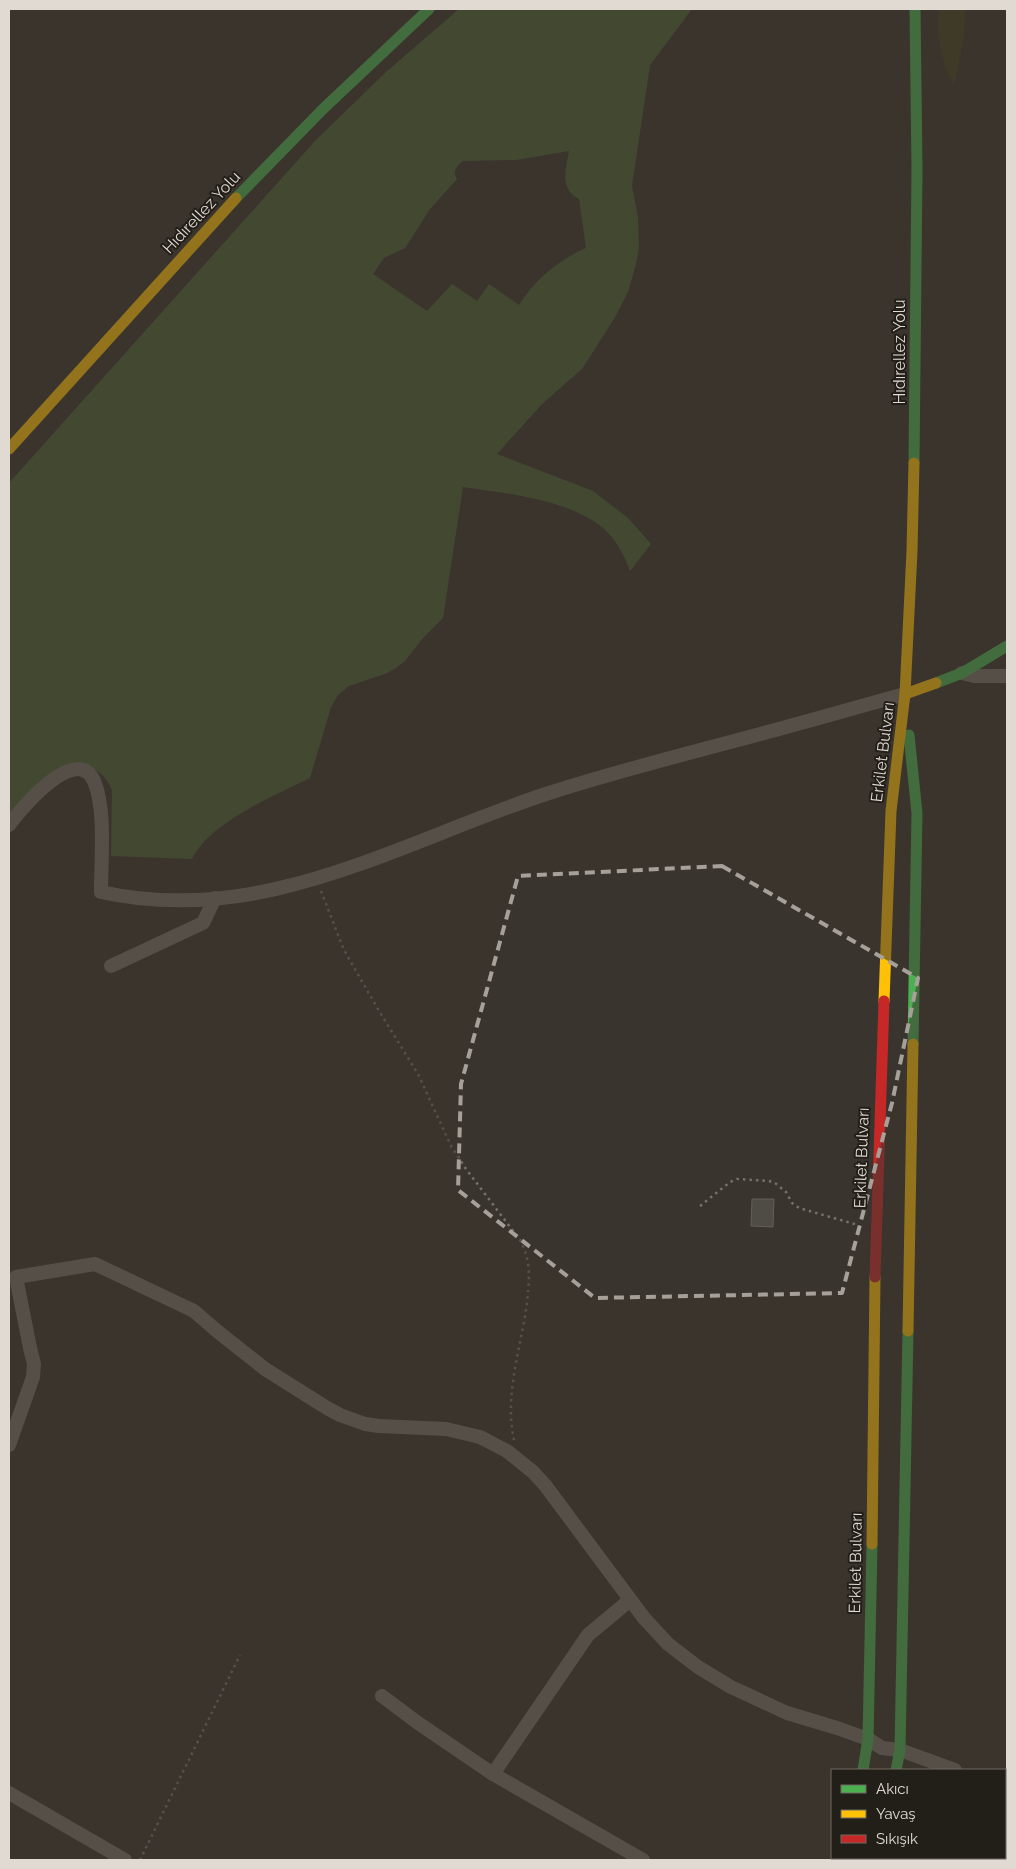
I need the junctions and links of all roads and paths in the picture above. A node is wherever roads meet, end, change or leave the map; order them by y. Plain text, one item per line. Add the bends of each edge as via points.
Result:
1 (429, 9) edge
2 (915, 9) edge
3 (9, 449) edge
4 (1007, 646) edge
5 (962, 673) junction
6 (1007, 676) edge
7 (905, 694) junction
8 (9, 825) edge
9 (317, 879) junction
10 (215, 898) junction
11 (111, 966) dead end
12 (700, 1206) dead end
13 (875, 1230) junction
14 (12, 1277) edge
15 (9, 1445) edge
16 (520, 1460) junction
17 (630, 1600) junction
18 (240, 1655) dead end
19 (382, 1696) dead end
20 (868, 1739) junction
21 (900, 1750) junction
22 (863, 1769) edge
23 (896, 1769) edge
24 (952, 1769) edge
25 (493, 1774) junction
26 (9, 1793) edge
27 (125, 1860) edge
28 (140, 1860) edge
29 (644, 1860) edge

1 - 3 main road, Hıdırellez Yolu via 291,140
2 - 7 main road, Hıdırellez Yolu via 915,418
4 - 5 main road
5 - 6 street
5 - 7 main road
7 - 9 street via 581,783
7 - 13 main road, Erkilet Bulvarı via 891,811
7 - 21 main road, Erkilet Bulvarı via 917,813
8 - 10 street via 23,806 60,773 72,769 84,771 94,780 101,808 101,892 154,900
9 - 10 street via 274,890
9 - 16 path via 344,950 418,1074 451,1146 525,1249 530,1276 511,1403 512,1433
10 - 11 street via 203,923
12 - 13 path via 733,1180 769,1181 786,1192 799,1208
13 - 20 main road, Erkilet Bulvarı
14 - 15 street via 34,1371
14 - 16 street via 95,1264 194,1311 266,1369 340,1415 378,1426 463,1432 494,1443
16 - 17 street via 545,1485
17 - 20 street via 668,1644 714,1678 787,1713
17 - 25 street via 588,1636
18 - 28 path
19 - 25 street
20 - 21 street via 882,1748
20 - 22 main road, Erkilet Bulvarı
21 - 23 main road, Erkilet Bulvarı
21 - 24 street
25 - 29 street
26 - 27 street

